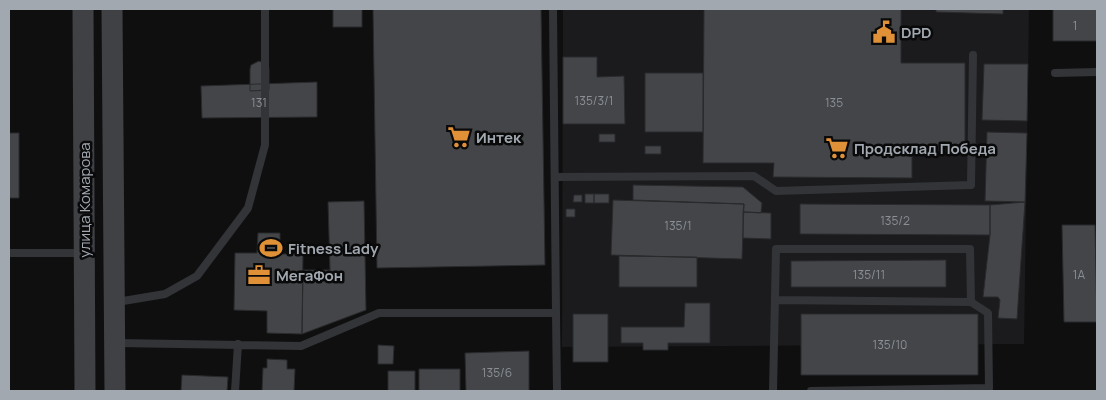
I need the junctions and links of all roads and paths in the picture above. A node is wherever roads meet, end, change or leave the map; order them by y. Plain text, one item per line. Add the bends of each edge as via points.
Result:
1 (83, 9) edge
2 (112, 9) edge
3 (266, 9) edge
4 (553, 9) edge
5 (973, 55) dead end
6 (1097, 72) edge
7 (1055, 73) dead end
8 (555, 177) junction
9 (9, 253) edge
10 (84, 253) junction
11 (775, 300) junction
12 (115, 302) junction
13 (971, 302) junction
14 (556, 313) junction
15 (115, 343) junction
16 (238, 344) junction
17 (85, 391) edge
18 (115, 391) edge
19 (234, 391) edge
20 (557, 391) edge
21 (773, 391) edge
22 (811, 391) edge

1 - 10 main road, улица Комарова
2 - 12 main road
3 - 12 lane via 264,145 248,208 197,276 165,294
4 - 8 lane
5 - 8 lane via 971,185 776,191 754,176
6 - 7 lane
8 - 14 lane
9 - 10 lane
10 - 17 main road, улица Комарова
11 - 13 lane
11 - 13 lane via 776,249 970,249
11 - 21 lane
12 - 15 main road
13 - 22 lane via 988,313 989,388
14 - 16 lane via 379,313 301,346
14 - 20 lane
15 - 16 lane
15 - 18 main road
16 - 19 lane

